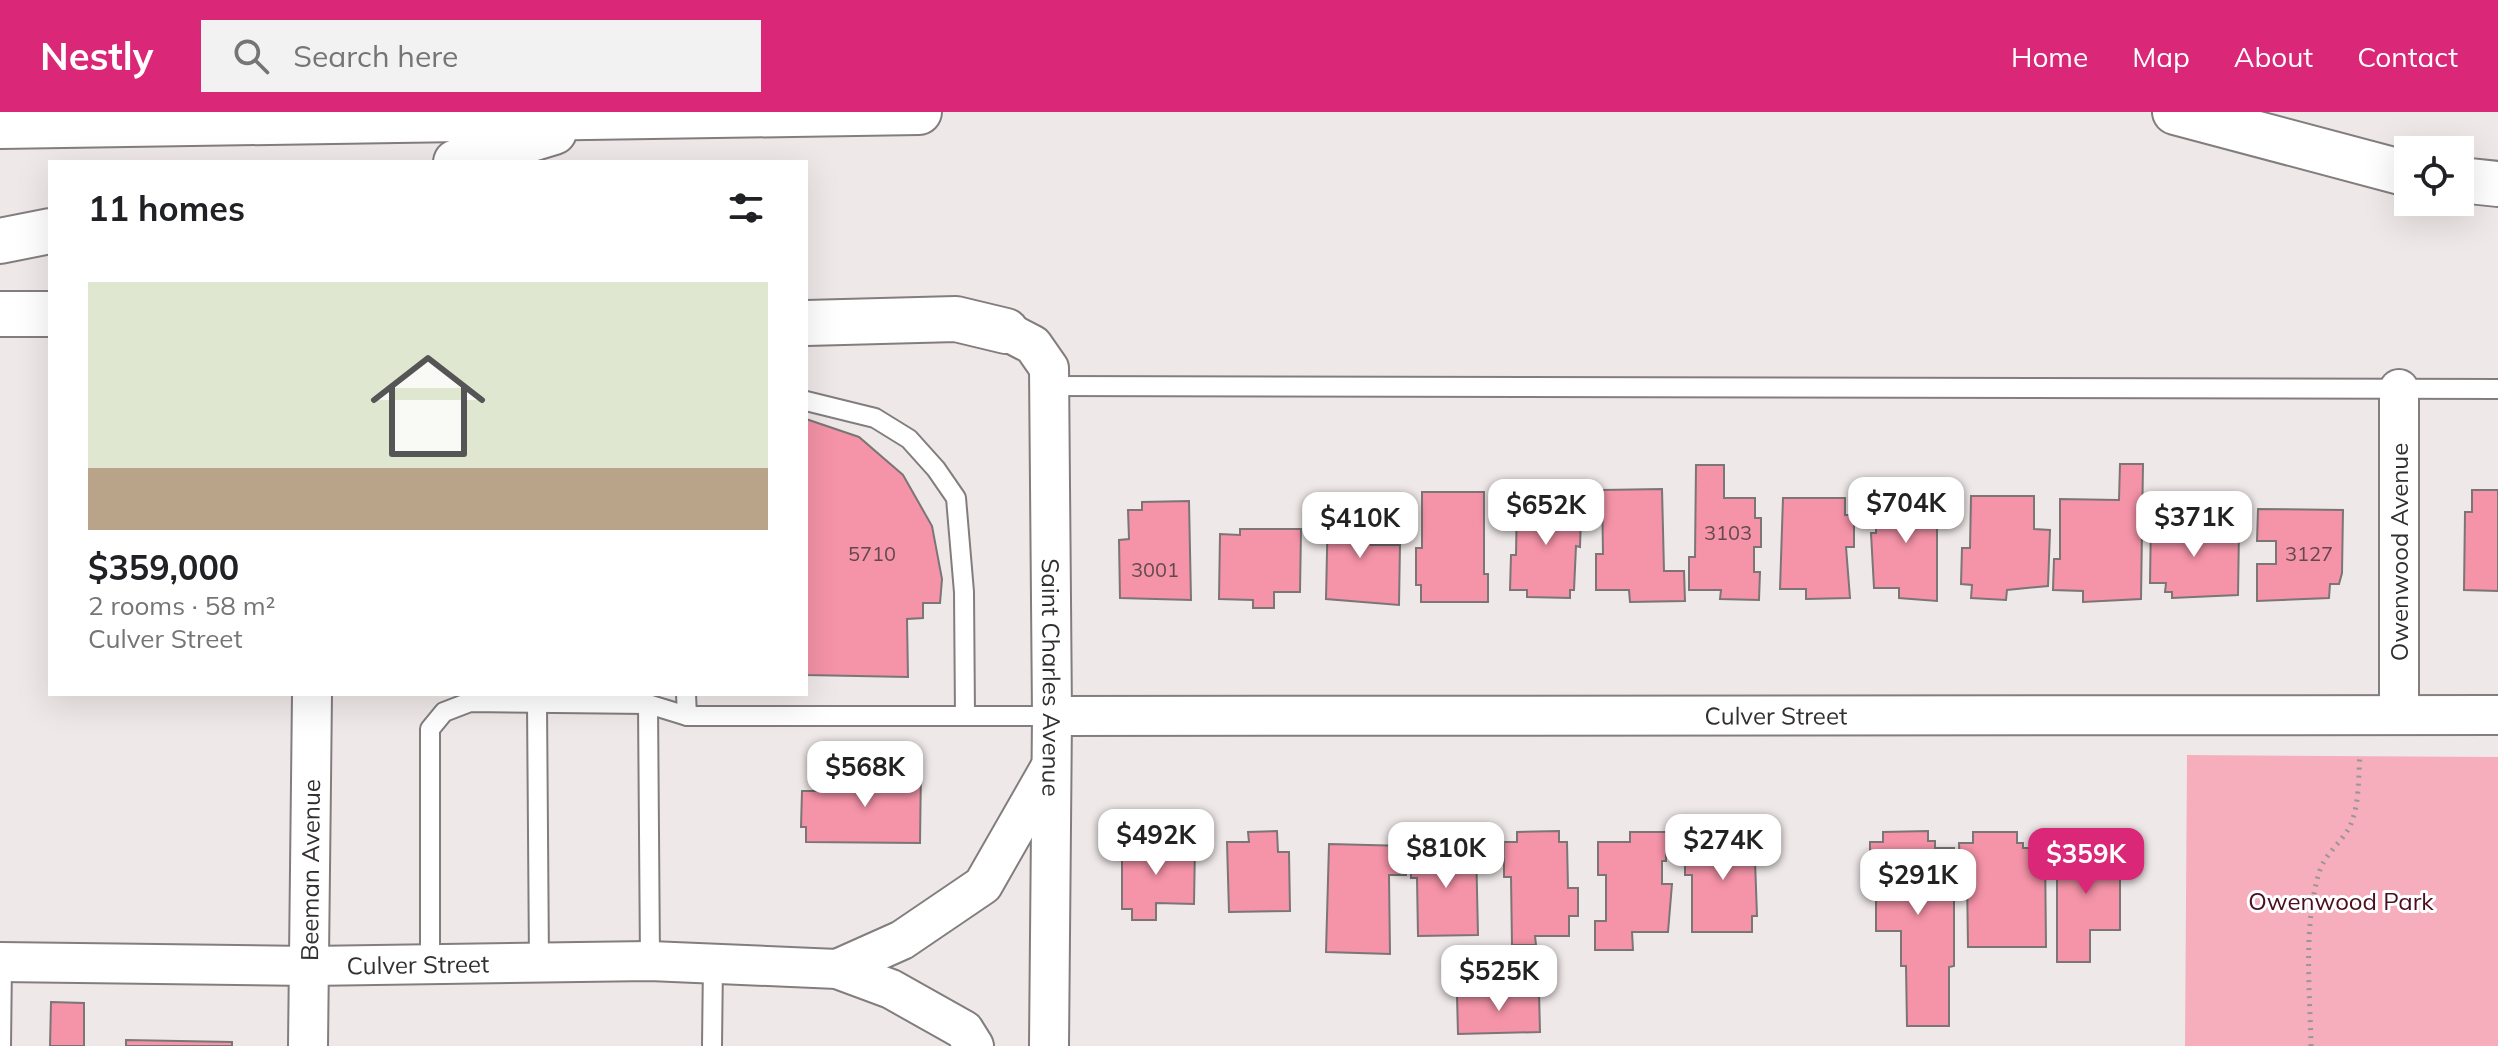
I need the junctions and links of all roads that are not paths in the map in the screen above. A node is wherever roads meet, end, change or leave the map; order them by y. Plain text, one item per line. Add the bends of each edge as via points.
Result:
1 (919, 112) edge
2 (2175, 112) edge
3 (603, 117) junction
4 (0, 126) edge
5 (463, 160) edge
6 (2394, 170) edge
7 (2474, 181) edge
8 (2498, 184) edge
9 (48, 231) edge
10 (0, 241) edge
11 (0, 314) edge
12 (48, 314) edge
13 (808, 323) edge
14 (1006, 331) joint
15 (1049, 386) junction
16 (2399, 389) junction
17 (2498, 389) edge
18 (808, 401) edge
19 (312, 696) edge
20 (686, 696) edge
21 (537, 703) junction
22 (648, 704) junction
23 (2399, 714) junction
24 (2498, 715) edge
25 (687, 716) junction
26 (965, 716) junction
27 (1052, 716) junction
28 (1052, 764) junction
29 (650, 961) junction
30 (1, 962) edge
31 (539, 962) junction
32 (713, 962) junction
33 (430, 964) junction
34 (309, 966) junction
35 (837, 969) junction
36 (1, 1046) edge
37 (308, 1046) edge
38 (712, 1046) edge
39 (974, 1046) edge
40 (1049, 1046) edge

1 - 3 main road
2 - 6 main road
3 - 4 main road
3 - 5 main road
7 - 8 main road
9 - 10 main road
11 - 12 main road
13 - 14 main road via 956,319
14 - 15 street, Saint Charles Avenue via 1033,345 1049,368
15 - 16 lane
15 - 27 street, Saint Charles Avenue
16 - 17 lane
16 - 23 street, Owenwood Avenue
18 - 26 lane via 875,418 909,439 956,498 964,592
19 - 34 street, Beeman Avenue
20 - 25 lane
21 - 22 lane
21 - 31 lane
21 - 33 lane via 470,702 444,712 430,729
22 - 25 lane
22 - 29 lane
23 - 24 street, Culver Street
23 - 27 street, Culver Street
25 - 26 lane
26 - 27 lane
27 - 28 street, Saint Charles Avenue
28 - 35 street via 983,885 902,940
28 - 40 street, Saint Charles Avenue
29 - 31 street, Culver Street
29 - 32 street, Culver Street
30 - 34 street, Culver Street
30 - 36 lane
31 - 33 street, Culver Street
32 - 35 street, Culver Street
32 - 38 lane
33 - 34 street, Culver Street
34 - 37 street, Beeman Avenue
35 - 39 street via 903,996 964,1030

